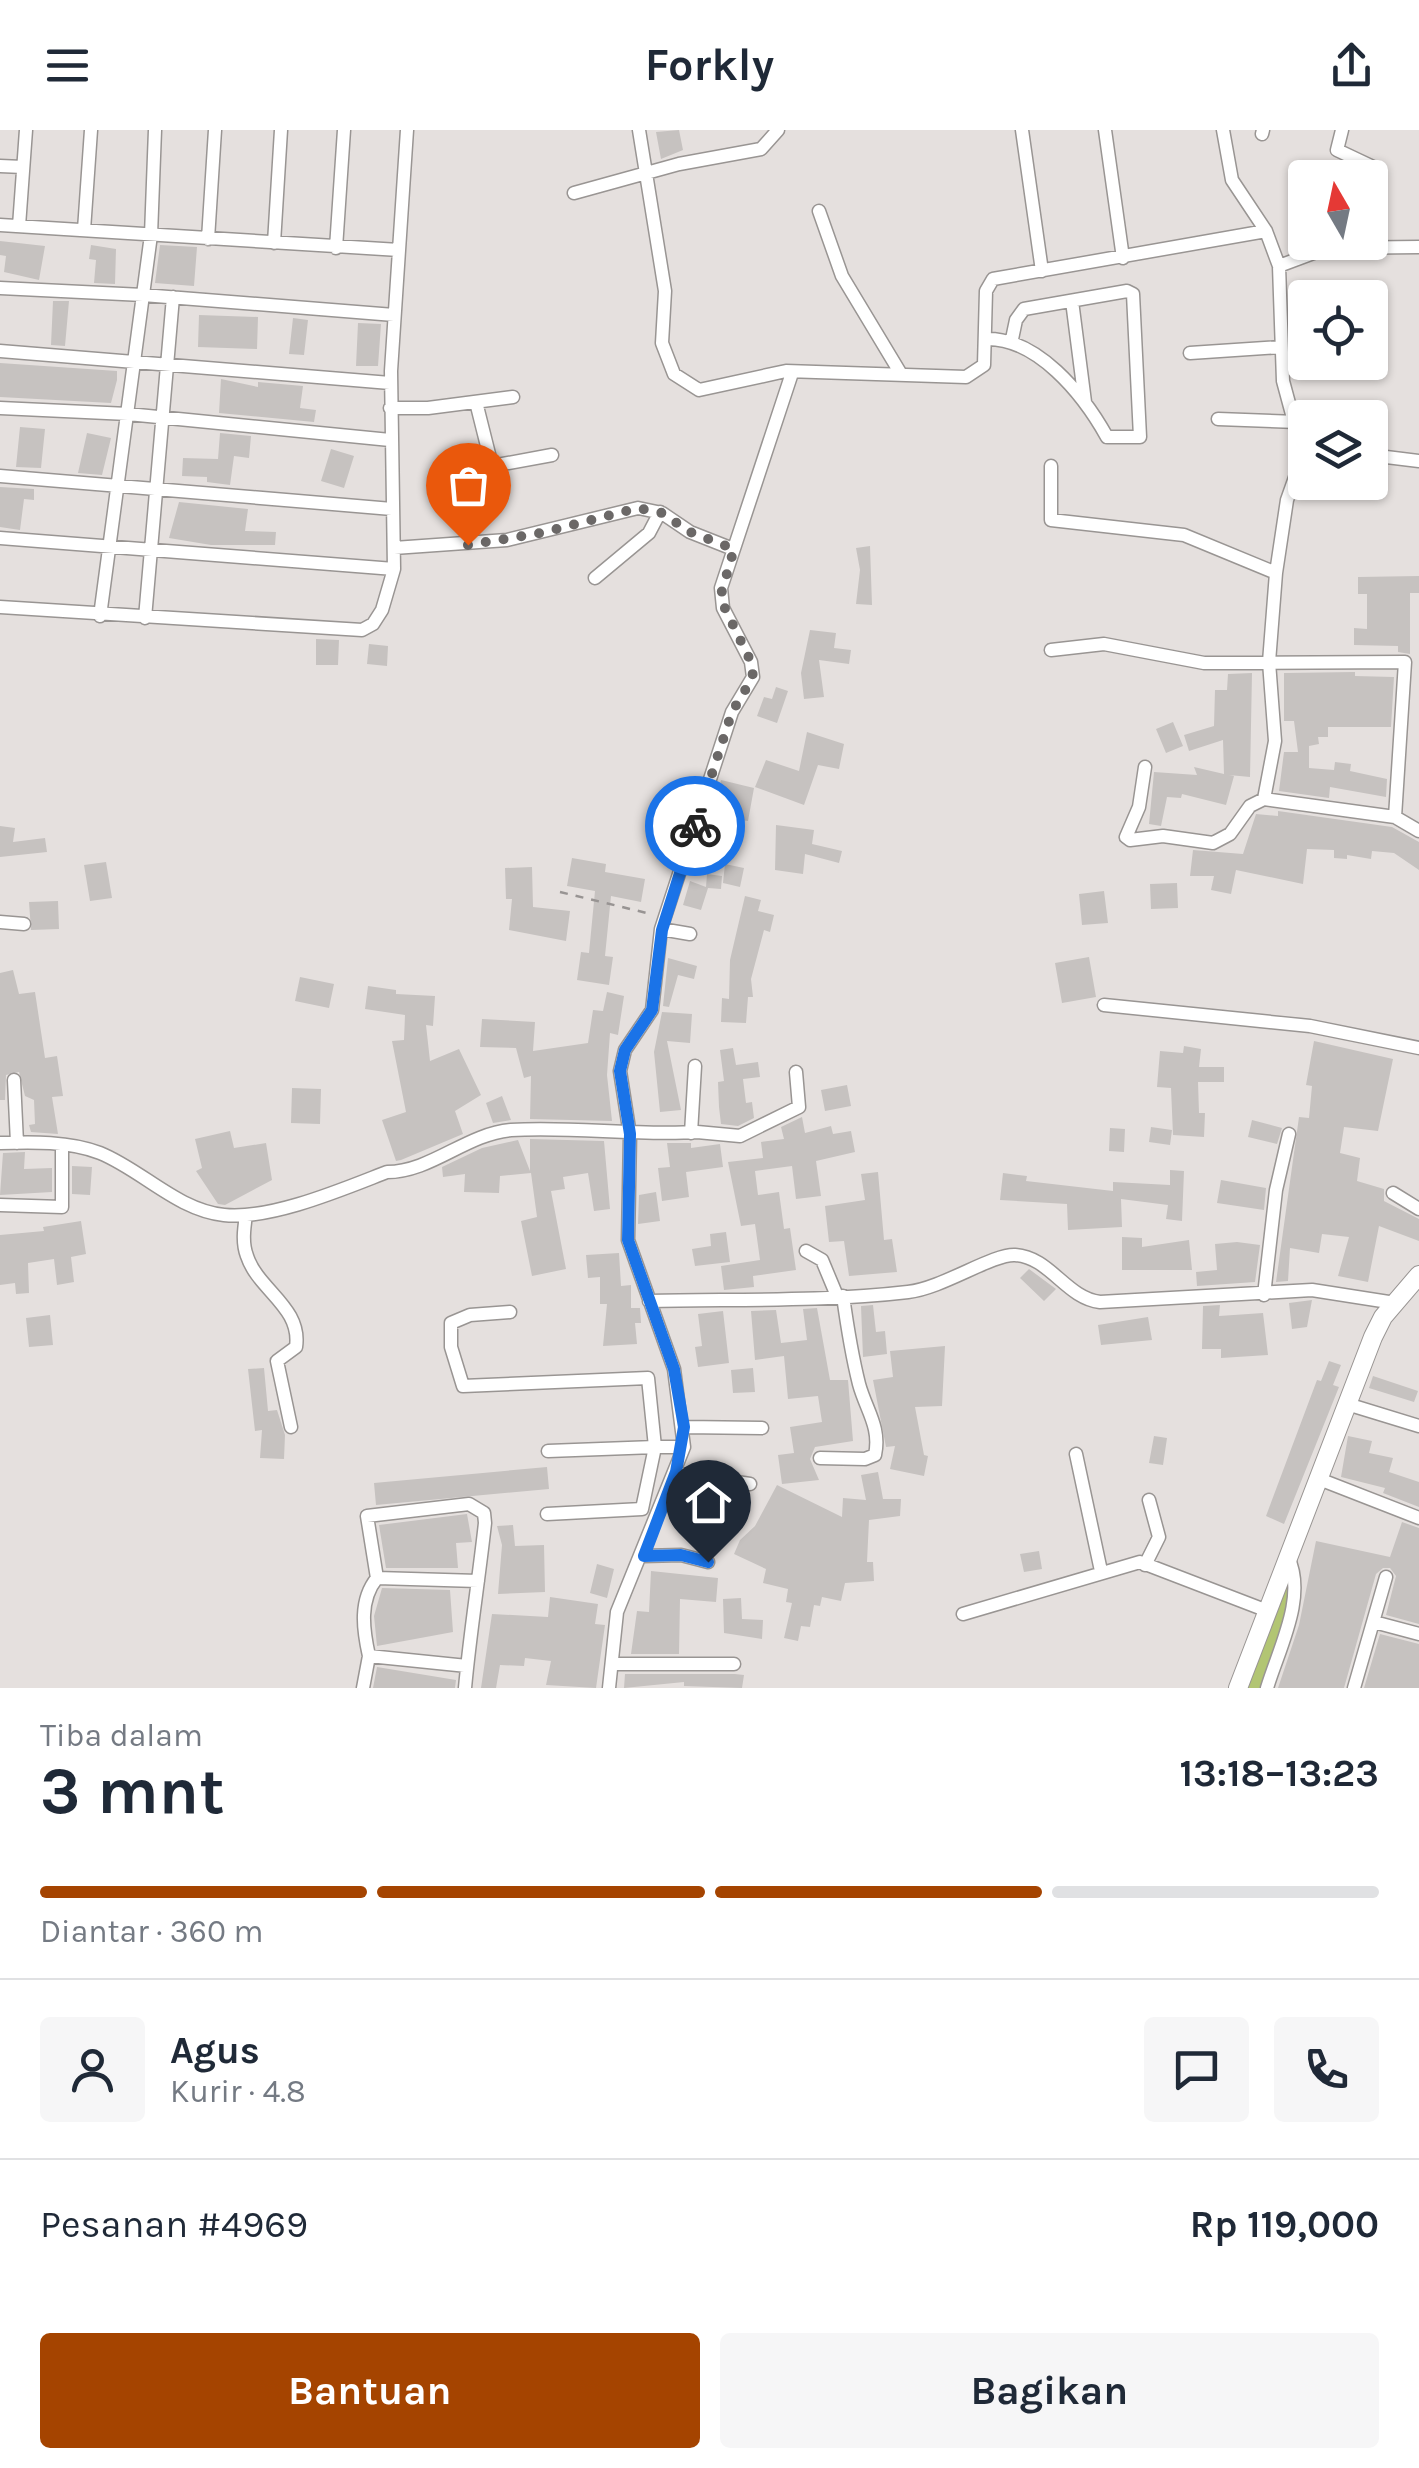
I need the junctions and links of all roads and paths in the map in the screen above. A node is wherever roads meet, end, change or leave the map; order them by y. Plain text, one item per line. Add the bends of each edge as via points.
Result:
1 (26, 130) edge
2 (91, 130) edge
3 (156, 130) edge
4 (215, 130) edge
5 (281, 130) edge
6 (344, 130) edge
7 (407, 130) edge
8 (639, 130) edge
9 (778, 130) edge
10 (1022, 130) edge
11 (1106, 130) edge
12 (1224, 130) edge
13 (1342, 130) edge
14 (1358, 160) edge
15 (0, 166) edge
16 (23, 168) junction
17 (649, 172) junction
18 (574, 193) dead end
19 (819, 212) dead end
20 (0, 225) edge
21 (19, 226) junction
22 (84, 230) junction
23 (1266, 231) junction
24 (150, 235) junction
25 (208, 239) junction
26 (274, 243) junction
27 (1419, 247) edge
28 (336, 248) junction
29 (399, 250) junction
30 (1123, 258) junction
31 (1279, 266) junction
32 (1042, 270) junction
33 (0, 288) edge
34 (143, 294) junction
35 (173, 297) junction
36 (1072, 300) junction
37 (394, 315) junction
38 (985, 339) junction
39 (1012, 339) junction
40 (1280, 346) junction
41 (0, 351) edge
42 (1190, 353) dead end
43 (134, 360) junction
44 (165, 363) junction
45 (792, 373) junction
46 (901, 374) junction
47 (390, 383) junction
48 (513, 397) dead end
49 (1289, 400) edge
50 (476, 402) junction
51 (1085, 404) junction
52 (0, 408) edge
53 (390, 408) junction
54 (128, 414) junction
55 (160, 419) junction
56 (1218, 419) dead end
57 (1288, 422) edge
58 (390, 440) junction
59 (552, 455) dead end
60 (1388, 458) edge
61 (1419, 461) edge
62 (1051, 466) dead end
63 (0, 476) edge
64 (118, 486) junction
65 (155, 489) junction
66 (1288, 500) edge
67 (392, 509) junction
68 (660, 512) junction
69 (0, 538) edge
70 (110, 545) junction
71 (394, 548) junction
72 (150, 549) junction
73 (734, 549) junction
74 (394, 569) junction
75 (1276, 573) junction
76 (594, 578) dead end
77 (0, 607) edge
78 (100, 616) junction
79 (146, 618) junction
80 (1052, 650) dead end
81 (1269, 662) junction
82 (1412, 662) edge
83 (1145, 766) dead end
84 (1264, 800) junction
85 (1396, 817) junction
86 (1419, 832) edge
87 (560, 892) dead end
88 (0, 922) edge
89 (664, 923) junction
90 (24, 924) dead end
91 (690, 934) dead end
92 (1104, 1004) dead end
93 (1419, 1048) edge
94 (695, 1066) dead end
95 (796, 1072) dead end
96 (14, 1080) dead end
97 (691, 1133) junction
98 (630, 1134) junction
99 (1289, 1134) dead end
100 (17, 1142) junction
101 (0, 1143) edge
102 (62, 1144) junction
103 (1393, 1193) dead end
104 (0, 1205) edge
105 (1419, 1209) edge
106 (246, 1216) junction
107 (806, 1250) dead end
108 (1419, 1276) edge
109 (1264, 1294) junction
110 (840, 1296) junction
111 (649, 1302) junction
112 (1395, 1302) junction
113 (510, 1312) dead end
114 (1347, 1404) junction
115 (1419, 1426) edge
116 (291, 1427) dead end
117 (684, 1427) junction
118 (762, 1428) dead end
119 (655, 1447) junction
120 (684, 1447) junction
121 (548, 1451) dead end
122 (1076, 1454) dead end
123 (820, 1458) dead end
124 (676, 1472) junction
125 (1318, 1479) junction
126 (750, 1484) dead end
127 (1149, 1500) dead end
128 (547, 1514) dead end
129 (1419, 1518) edge
130 (644, 1556) junction
131 (1288, 1557) junction
132 (708, 1562) dead end
133 (1146, 1564) junction
134 (1101, 1572) junction
135 (1386, 1577) dead end
136 (377, 1578) junction
137 (478, 1581) junction
138 (1265, 1610) junction
139 (962, 1614) dead end
140 (1374, 1622) junction
141 (1419, 1634) edge
142 (369, 1656) junction
143 (612, 1664) junction
144 (734, 1664) dead end
145 (467, 1666) junction
146 (363, 1688) edge
147 (464, 1688) edge
148 (609, 1688) edge
149 (1238, 1688) edge
150 (1267, 1688) edge
151 (1354, 1688) edge

1 - 16 street
2 - 22 street
3 - 24 street
4 - 25 street
5 - 26 street
6 - 28 street
7 - 29 street
8 - 17 street
9 - 17 street via 762,149
10 - 32 street
11 - 30 street
12 - 23 street via 1232,180
13 - 14 street via 1337,150
15 - 16 street
16 - 21 street
17 - 18 street
17 - 45 street via 666,291 660,334 674,374 699,390
19 - 46 street via 842,276
20 - 21 street
21 - 22 street
22 - 24 street
23 - 30 street
23 - 31 street
24 - 25 street
24 - 34 street
25 - 26 street
26 - 28 street
27 - 31 street via 1327,248
28 - 29 street
29 - 37 street
30 - 32 street
31 - 40 street
32 - 38 street via 989,282
33 - 34 street
34 - 35 street
34 - 43 street
35 - 37 street
35 - 44 street
36 - 39 street via 1024,309
36 - 51 street
36 - 51 street via 1134,294 1140,436 1107,437
37 - 47 street
38 - 39 street
38 - 46 street via 984,365 971,375
39 - 51 street
40 - 42 street
40 - 49 street
41 - 43 street
43 - 44 street
43 - 54 street
44 - 47 street
44 - 55 street
45 - 46 street
45 - 73 street
47 - 53 street
48 - 50 street
50 - 53 street
50 - 59 street via 492,466
52 - 54 street
53 - 58 street
54 - 55 street
54 - 64 street
55 - 58 street
55 - 65 street
56 - 57 street
58 - 67 street
60 - 61 street
62 - 75 street via 1052,520 1184,535
63 - 64 street
64 - 65 street
64 - 70 street
65 - 67 street
65 - 72 street
66 - 75 street
67 - 71 street
68 - 71 street via 638,508 507,540
68 - 73 street
68 - 76 street via 649,533
69 - 70 street
70 - 72 street
70 - 78 street
71 - 74 street
72 - 74 street
72 - 79 street
73 - 89 street via 720,598 753,677 726,728
74 - 79 street via 382,610 362,630
75 - 81 street
77 - 78 street
78 - 79 street
80 - 81 street via 1104,644 1188,661
81 - 82 street
81 - 84 street via 1275,740
82 - 85 street
83 - 84 street via 1130,840 1163,836 1214,843
84 - 85 street
85 - 86 street
87 - 89 path
88 - 90 street
89 - 91 street
89 - 98 street via 652,1010 625,1050 620,1071
92 - 93 street via 1310,1026
94 - 97 street
95 - 97 street via 796,1110 740,1136
96 - 100 street
97 - 98 street
98 - 106 street via 497,1133 405,1172
98 - 111 street via 628,1240
99 - 109 street
100 - 101 street
100 - 102 street
102 - 104 street via 62,1207
102 - 106 street via 112,1158 209,1213
103 - 105 street
106 - 116 street via 246,1255 288,1310 298,1340 277,1362
107 - 110 street via 822,1260
108 - 112 main road
109 - 110 street via 1091,1301 1018,1255 995,1258 931,1288
109 - 112 street via 1324,1290
110 - 111 street
110 - 123 street via 877,1447 865,1459
111 - 117 street via 674,1369
112 - 114 main road via 1372,1337
113 - 119 street via 451,1323 463,1386 648,1378
114 - 115 street
114 - 125 main road
117 - 118 street
117 - 120 street
119 - 120 street
119 - 121 street
119 - 128 street via 642,1509
120 - 124 street
122 - 134 street
124 - 126 street
124 - 130 street
125 - 129 street
125 - 131 main road
127 - 133 street via 1159,1537
130 - 132 street
130 - 143 street via 617,1612
131 - 138 main road
131 - 150 street via 1296,1594
133 - 134 street
133 - 138 street
134 - 139 street
135 - 140 street
136 - 137 street
136 - 137 street via 367,1516 469,1504 484,1513
136 - 142 street via 365,1595
137 - 145 street
138 - 149 main road
140 - 141 street
140 - 151 street
142 - 145 street
142 - 146 street
143 - 144 street
143 - 148 street
145 - 147 street

